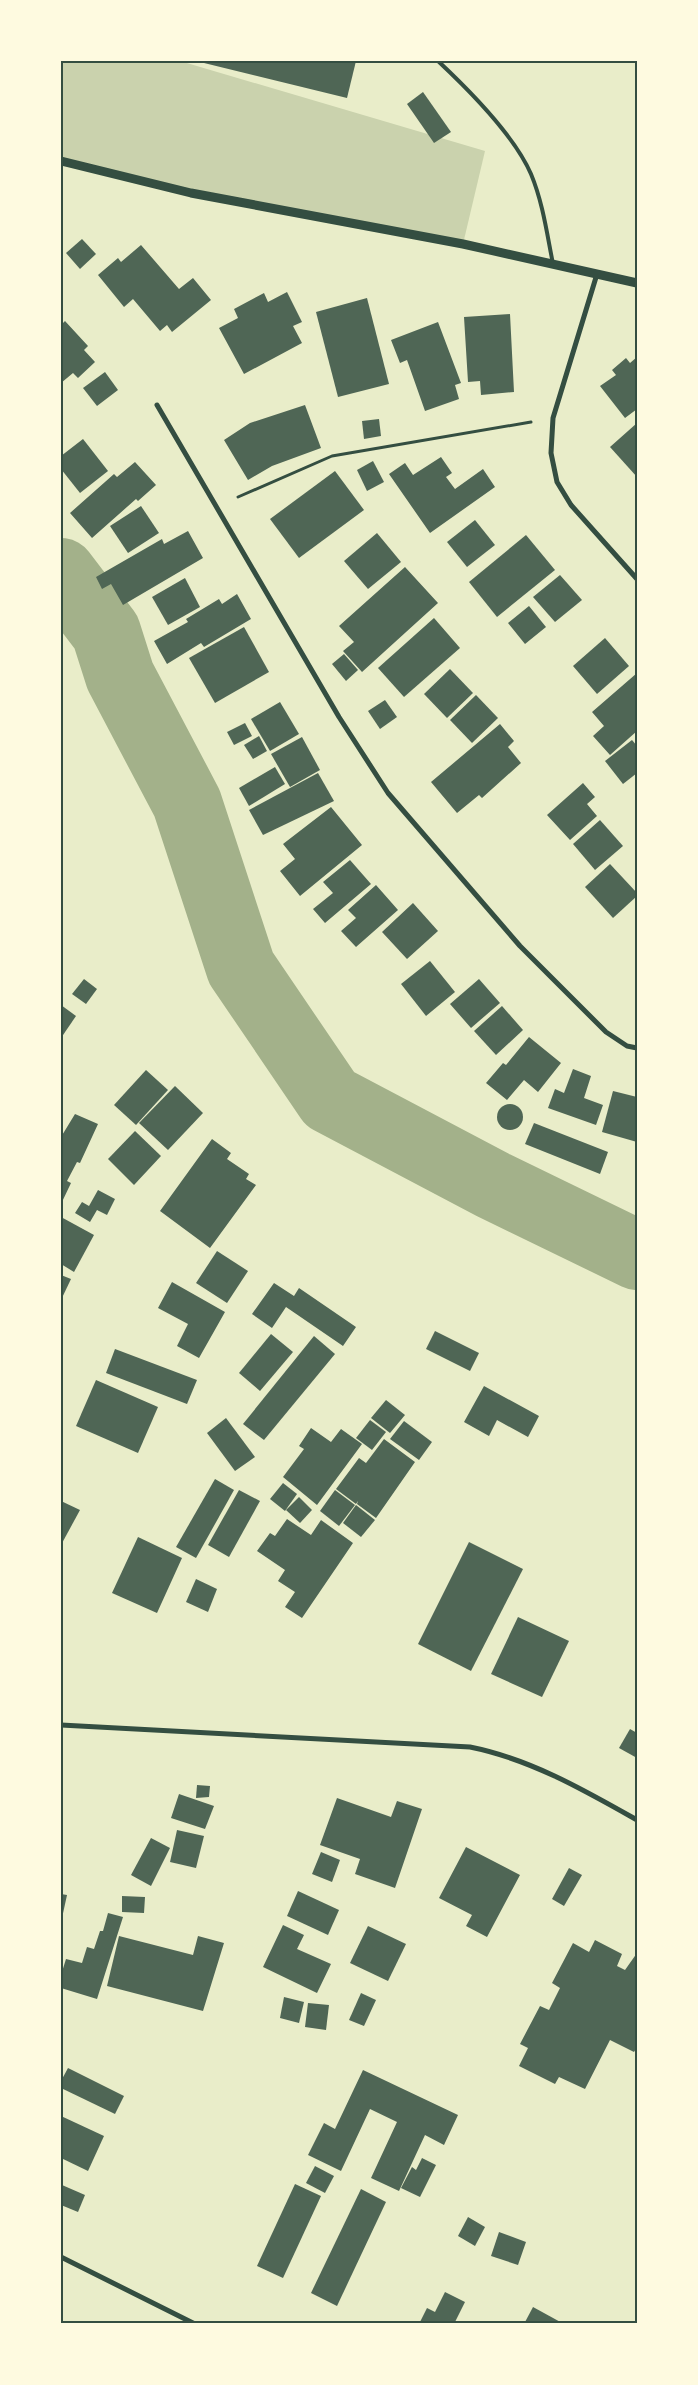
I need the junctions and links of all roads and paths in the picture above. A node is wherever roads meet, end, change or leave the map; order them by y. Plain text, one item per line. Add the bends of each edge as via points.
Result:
1 (438, 61) edge
2 (61, 161) edge
3 (552, 264) junction
4 (597, 274) junction
5 (637, 283) edge
6 (157, 405) dead end
7 (553, 418) junction
8 (215, 507) junction
9 (637, 579) edge
10 (637, 1048) edge
11 (61, 1725) edge
12 (637, 1820) edge
13 (61, 2257) edge
14 (196, 2324) edge

1 - 3 lane via 471,92 511,142 530,172 541,202
2 - 3 street via 191,193
3 - 4 street
4 - 5 street
4 - 7 street
6 - 8 street
7 - 8 path via 332,456
7 - 9 street via 551,453 557,482 571,506
8 - 10 street via 339,717 388,792 520,946 606,1032 627,1046
11 - 12 street via 470,1747 501,1753 532,1765
13 - 14 street

